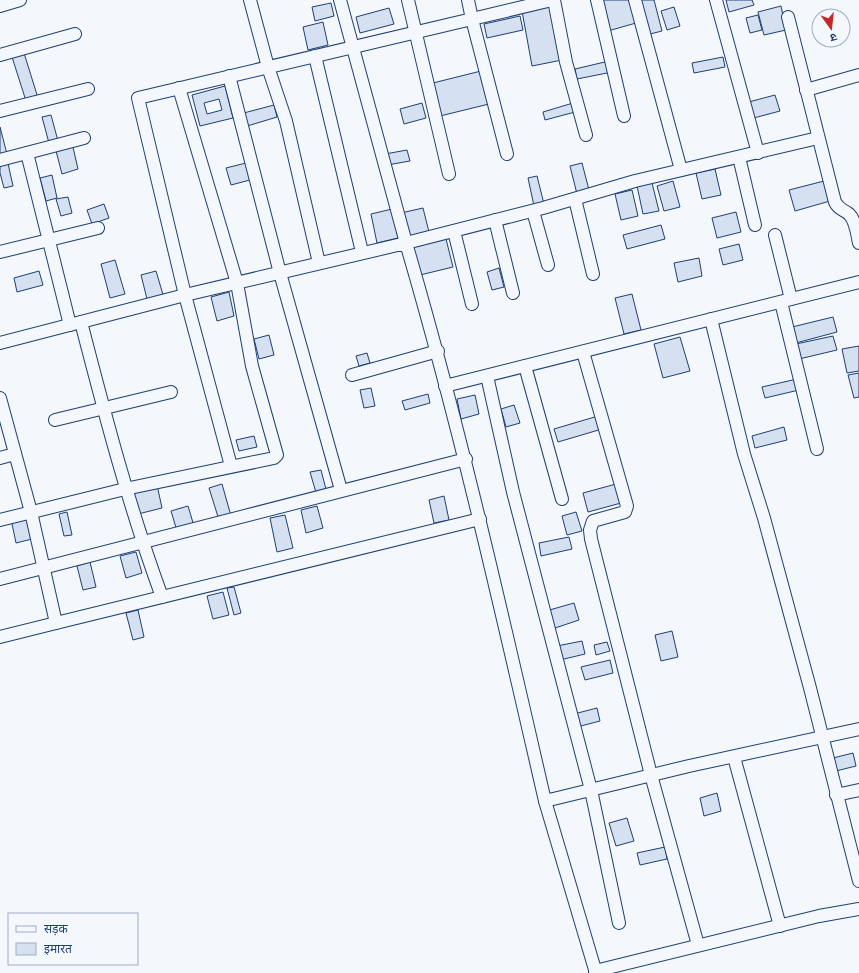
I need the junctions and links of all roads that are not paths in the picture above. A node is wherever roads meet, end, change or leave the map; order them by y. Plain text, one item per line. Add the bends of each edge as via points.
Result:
1 (20, 0) edge
2 (250, 0) edge
3 (340, 0) edge
4 (408, 0) edge
5 (468, 0) edge
6 (553, 0) edge
7 (597, 0) edge
8 (635, 0) edge
9 (716, 0) edge
10 (0, 6) edge
11 (788, 17) dead end
12 (472, 19) junction
13 (415, 33) junction
14 (75, 34) dead end
15 (353, 47) junction
16 (0, 55) edge
17 (315, 56) junction
18 (268, 67) junction
19 (859, 75) edge
20 (229, 76) junction
21 (179, 88) junction
22 (88, 89) dead end
23 (806, 90) junction
24 (0, 111) edge
25 (624, 116) dead end
26 (586, 134) dead end
27 (84, 138) dead end
28 (818, 138) junction
29 (27, 153) junction
30 (758, 153) junction
31 (507, 154) dead end
32 (739, 157) junction
33 (0, 160) edge
34 (681, 170) junction
35 (449, 174) dead end
36 (575, 199) junction
37 (533, 211) junction
38 (495, 220) junction
39 (755, 225) dead end
40 (98, 228) dead end
41 (454, 230) junction
42 (775, 235) dead end
43 (49, 240) junction
44 (406, 243) junction
45 (859, 243) edge
46 (0, 252) edge
47 (362, 252) junction
48 (319, 264) junction
49 (548, 265) dead end
50 (280, 273) junction
51 (593, 274) dead end
52 (859, 282) edge
53 (237, 283) junction
54 (513, 293) dead end
55 (185, 295) junction
56 (786, 300) junction
57 (472, 304) dead end
58 (711, 319) junction
59 (75, 324) junction
60 (0, 343) edge
61 (438, 351) junction
62 (583, 352) junction
63 (525, 366) junction
64 (352, 375) dead end
65 (487, 376) junction
66 (445, 386) junction
67 (171, 392) dead end
68 (0, 398) edge
69 (104, 409) junction
70 (55, 420) dead end
71 (818, 449) dead end
72 (15, 454) junction
73 (0, 458) edge
74 (466, 459) junction
75 (231, 466) junction
76 (125, 489) junction
77 (341, 490) junction
78 (562, 499) dead end
79 (31, 512) junction
80 (480, 519) junction
81 (0, 520) edge
82 (142, 541) junction
83 (43, 568) junction
84 (0, 579) edge
85 (162, 597) junction
86 (56, 623) junction
87 (0, 637) edge
88 (859, 729) edge
89 (821, 738) junction
90 (734, 756) junction
91 (651, 775) junction
92 (592, 790) junction
93 (859, 790) edge
94 (836, 795) junction
95 (545, 801) junction
96 (854, 846) edge
97 (859, 881) edge
98 (859, 909) edge
99 (619, 923) dead end
100 (780, 926) junction
101 (698, 946) junction
102 (595, 972) edge

1 - 10 street
2 - 18 street
3 - 15 street
4 - 13 street
5 - 12 street
6 - 12 street
6 - 26 street via 566,62
7 - 25 street
8 - 34 street
9 - 30 street
11 - 23 street
12 - 13 street
12 - 31 street
13 - 15 street
13 - 35 street
14 - 16 street
15 - 17 street
15 - 44 street
17 - 18 street
17 - 47 street
18 - 20 street
18 - 48 street via 286,121
19 - 23 street
20 - 21 street
20 - 50 street
21 - 53 street
21 - 55 street via 138,98
22 - 24 street
23 - 28 street
27 - 29 street
28 - 30 street
28 - 45 street via 835,202 838,209 849,214 854,220
29 - 33 street
29 - 43 street
30 - 32 street
32 - 34 street
32 - 39 street
34 - 36 street
36 - 37 street
36 - 51 street
37 - 38 street
37 - 49 street
38 - 41 street
38 - 54 street
40 - 43 street
41 - 44 street
41 - 57 street
42 - 56 street
43 - 46 street
43 - 59 street
44 - 47 street
44 - 61 street
47 - 48 street
48 - 50 street
50 - 53 street
50 - 77 street
52 - 56 street
53 - 55 street
53 - 75 street via 252,366 277,455 274,458
55 - 59 street
55 - 75 street
56 - 58 street
56 - 71 street
58 - 62 street
58 - 89 street via 744,454 808,680
59 - 60 street
59 - 69 street
61 - 64 street
61 - 66 street
62 - 63 street
62 - 91 street via 627,506 625,512 593,521 591,539
63 - 65 street
63 - 78 street
65 - 66 street
65 - 92 street via 513,492
66 - 74 street
67 - 69 street
68 - 72 street
69 - 70 street
69 - 76 street
72 - 73 street
72 - 79 street
74 - 77 street
74 - 80 street
75 - 76 street
76 - 79 street
76 - 82 street
77 - 82 street
79 - 81 street
79 - 83 street
80 - 85 street
80 - 95 street
82 - 83 street
82 - 85 street
83 - 84 street
83 - 86 street
85 - 86 street
86 - 87 street
88 - 89 street
89 - 90 street
89 - 94 street
90 - 91 street
90 - 100 street
91 - 92 street
91 - 101 street
92 - 95 street
92 - 99 street
93 - 94 street
94 - 96 street
95 - 102 street
96 - 97 street
98 - 100 street
100 - 101 street
101 - 102 street

